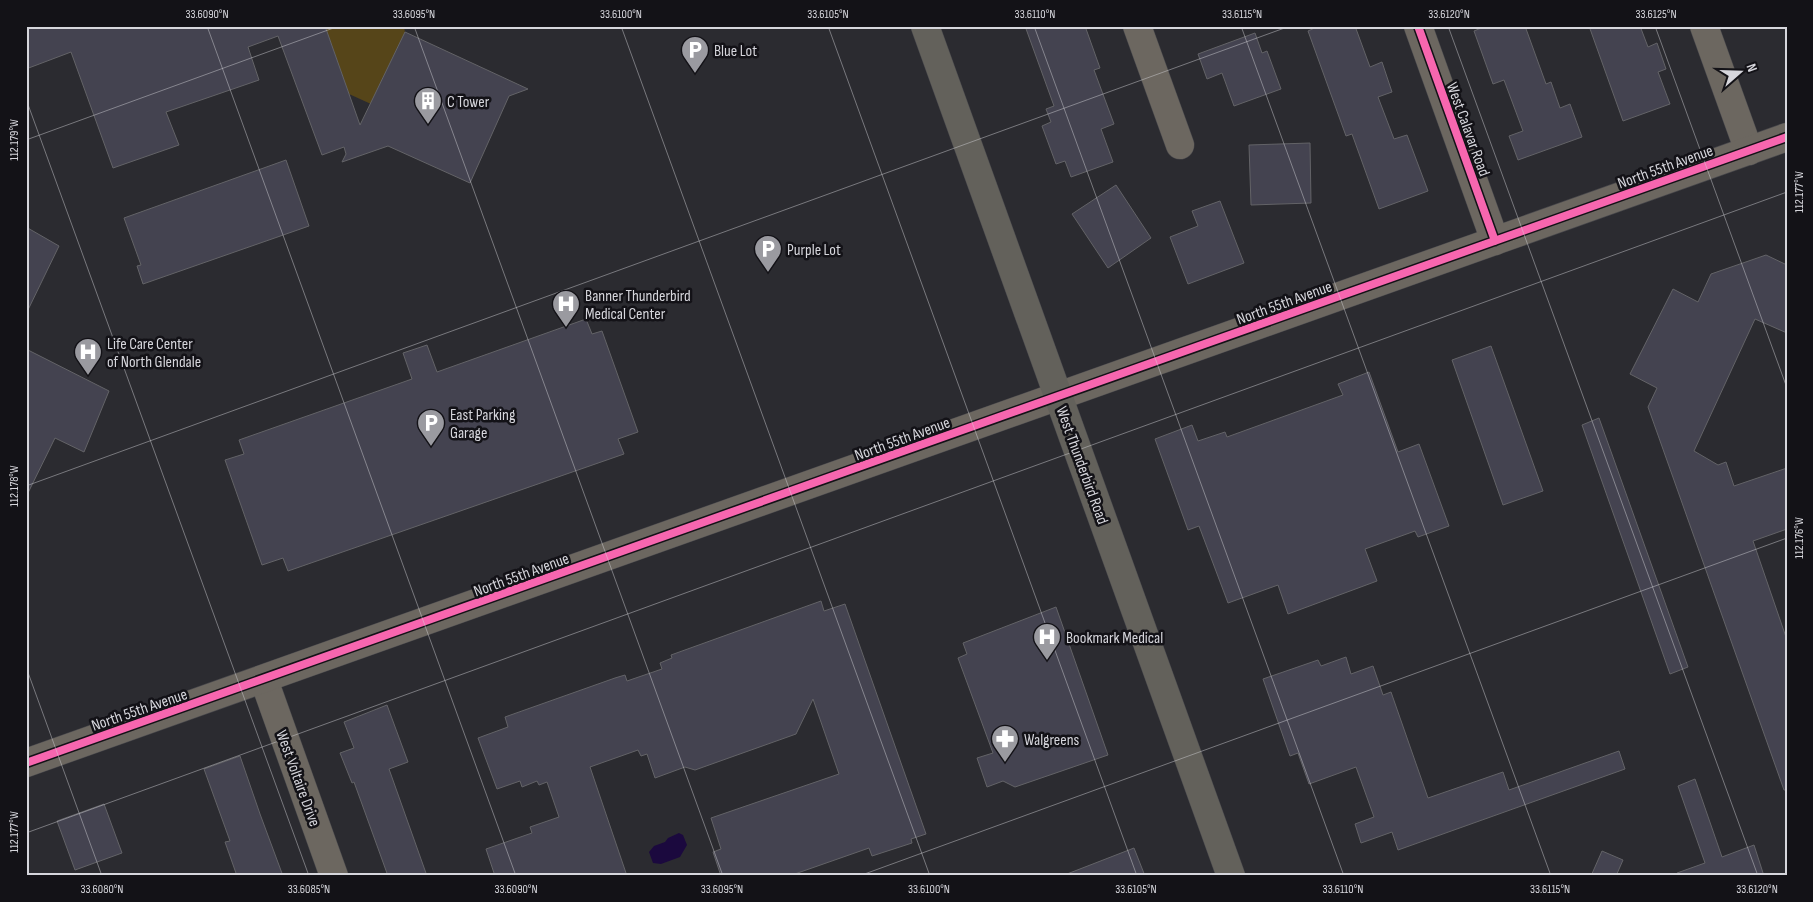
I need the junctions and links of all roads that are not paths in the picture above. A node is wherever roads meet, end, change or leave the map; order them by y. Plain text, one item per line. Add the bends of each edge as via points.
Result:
1 (925, 26) edge
2 (1137, 26) edge
3 (1418, 26) edge
4 (1704, 26) edge
5 (1787, 138) edge
6 (1180, 145) dead end
7 (1750, 151) junction
8 (1495, 241) junction
9 (1059, 397) junction
10 (264, 680) junction
11 (26, 763) edge
12 (334, 876) edge
13 (1231, 876) edge

1 - 9 main road, West Thunderbird Road
2 - 6 street
3 - 8 street, West Calavar Road
4 - 7 street
5 - 7 street, North 55th Avenue
7 - 8 street, North 55th Avenue
8 - 9 street, North 55th Avenue
9 - 10 street, North 55th Avenue
9 - 13 main road, West Thunderbird Road
10 - 11 street, North 55th Avenue
10 - 12 street, West Voltaire Drive

